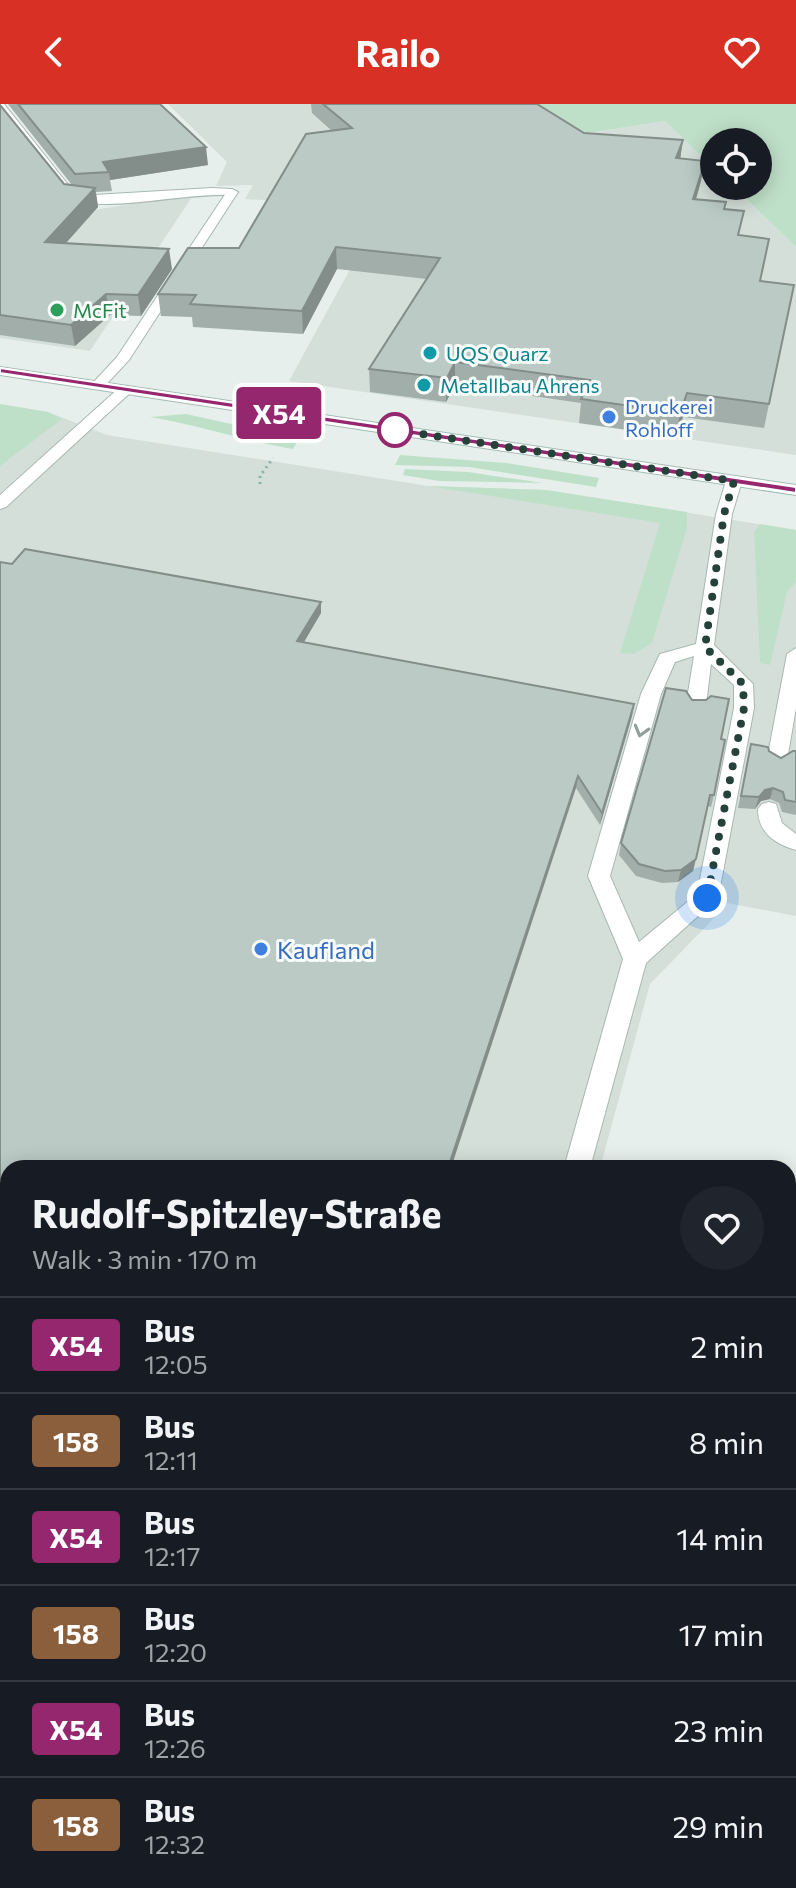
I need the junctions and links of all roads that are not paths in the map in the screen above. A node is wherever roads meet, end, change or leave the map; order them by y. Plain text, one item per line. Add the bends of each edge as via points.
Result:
1 (0, 106) edge
2 (0, 371) edge
3 (97, 386) junction
4 (125, 390) junction
5 (734, 481) junction
6 (796, 490) edge
7 (3, 499) edge
8 (0, 525) edge
9 (705, 647) junction
10 (796, 654) edge
11 (696, 705) edge
12 (777, 760) edge
13 (769, 809) dead end
14 (796, 842) edge
15 (635, 959) junction
16 (579, 1160) edge

1 - 3 main road via 74,199 102,202 201,189 232,192 122,360
2 - 3 main road
3 - 4 main road
4 - 5 main road
4 - 7 main road
5 - 6 main road
5 - 9 main road via 724,514
7 - 8 main road
9 - 11 main road
9 -> 15 main road via 667,658 651,694 599,876
9 - 15 main road via 743,684 744,708 707,898
10 - 12 main road
13 - 14 main road via 774,829
15 - 16 main road

